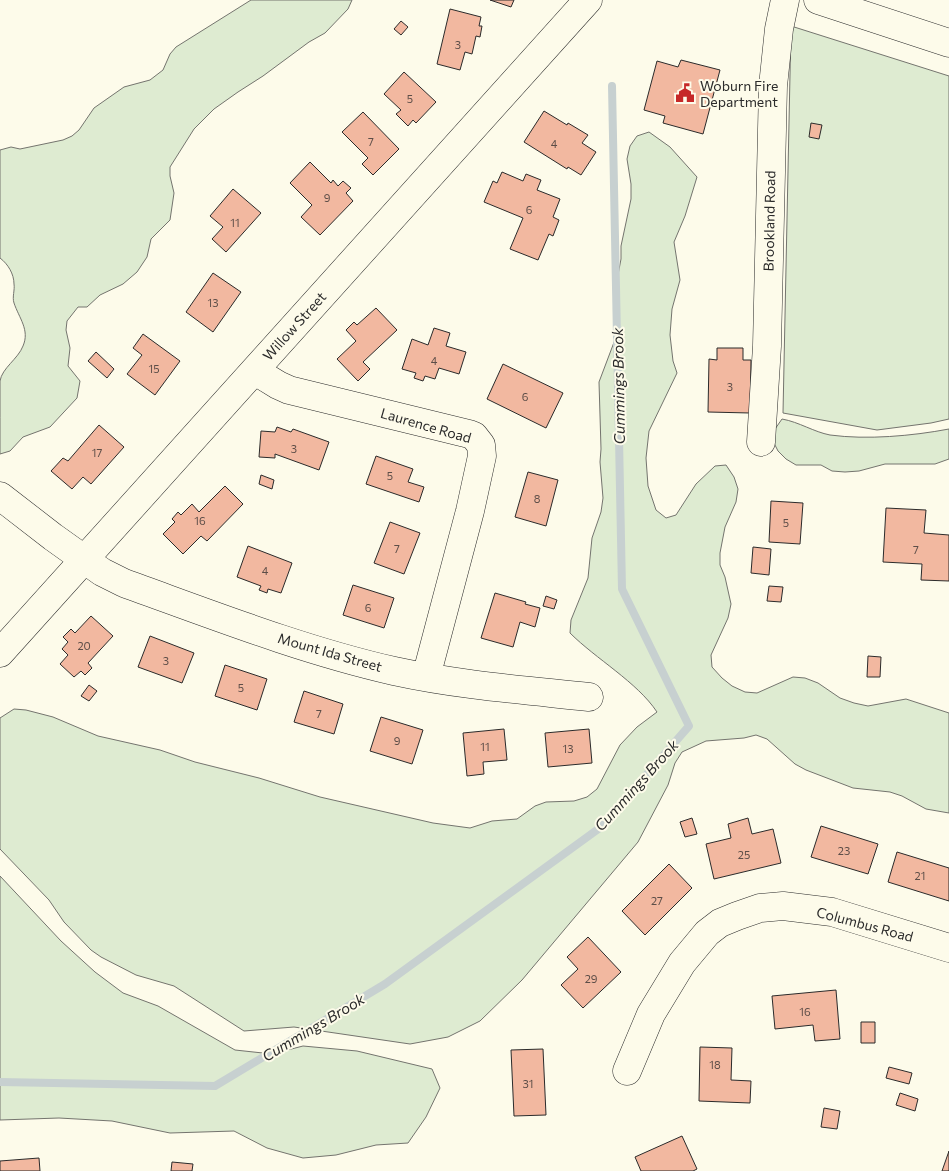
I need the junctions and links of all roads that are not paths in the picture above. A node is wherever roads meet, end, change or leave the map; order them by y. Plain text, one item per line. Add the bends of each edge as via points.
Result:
1 (588, 0) edge
2 (786, 0) edge
3 (818, 0) edge
4 (949, 43) edge
5 (255, 371) junction
6 (761, 442) dead end
7 (0, 496) edge
8 (84, 560) junction
9 (0, 653) edge
10 (426, 677) junction
11 (589, 697) dead end
12 (949, 948) edge
13 (627, 1071) dead end

1 - 5 street, Willow Street
2 - 6 street, Brookland Road via 773,86 767,346
3 - 4 street
5 - 8 street, Willow Street
5 - 10 street, Laurence Road via 289,390 469,434 481,445 482,456 470,511
7 - 8 street, Mount Ida Street
8 - 9 street, Willow Street
8 - 10 street, Mount Ida Street via 118,581 281,638 356,661
10 - 11 street, Mount Ida Street
12 - 13 street, Columbus Road via 832,912 783,906 760,908 737,916 706,933 682,963 651,1014

